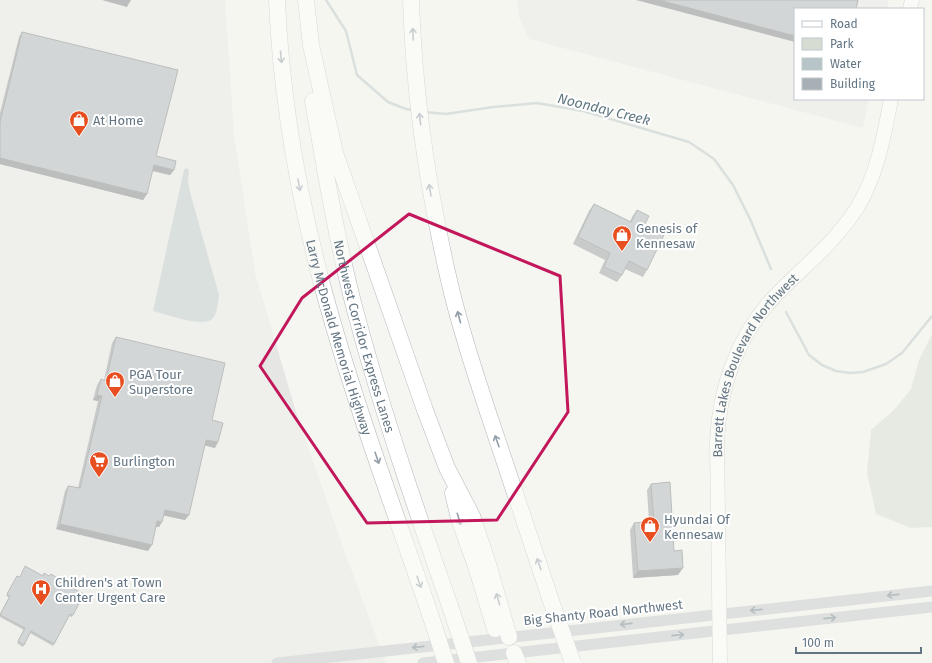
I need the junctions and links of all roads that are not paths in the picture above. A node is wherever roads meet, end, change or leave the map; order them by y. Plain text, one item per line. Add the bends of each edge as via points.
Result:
1 (277, 0) edge
2 (301, 0) edge
3 (306, 0) edge
4 (411, 0) edge
5 (307, 43) junction
6 (892, 100) edge
7 (932, 590) edge
8 (932, 607) edge
9 (720, 614) junction
10 (720, 630) junction
11 (504, 637) junction
12 (511, 658) edge
13 (276, 663) edge
14 (423, 663) edge
15 (446, 663) edge
16 (469, 663) edge
17 (573, 663) edge
18 (720, 663) edge

1 -> 15 highway, Larry McDonald Memorial Highway, bridge via 285,101 301,197 323,288 353,386
2 - 5 highway, Northwest Corridor Express Lanes
3 - 5 highway
17 -> 4 highway, bridge via 476,377 452,293 425,158 415,68
5 - 11 highway via 335,152 447,468 459,519
5 - 16 highway, Northwest Corridor Express Lanes, bridge via 320,142 343,260 358,320 407,479
6 - 9 main road, Barrett Lakes Boulevard Northwest via 877,163 857,207 830,244 760,313 743,340 728,374 721,400 717,442
7 -> 9 street, Big Shanty Road Northwest
10 -> 8 street
9 - 10 main road, Barrett Lakes Boulevard Northwest
9 -> 11 street, Big Shanty Road Northwest
12 -> 10 street
10 - 18 main road, Barrett Lakes Boulevard Northwest
11 - 12 street
11 -> 13 street, Big Shanty Road Northwest
12 - 14 street

